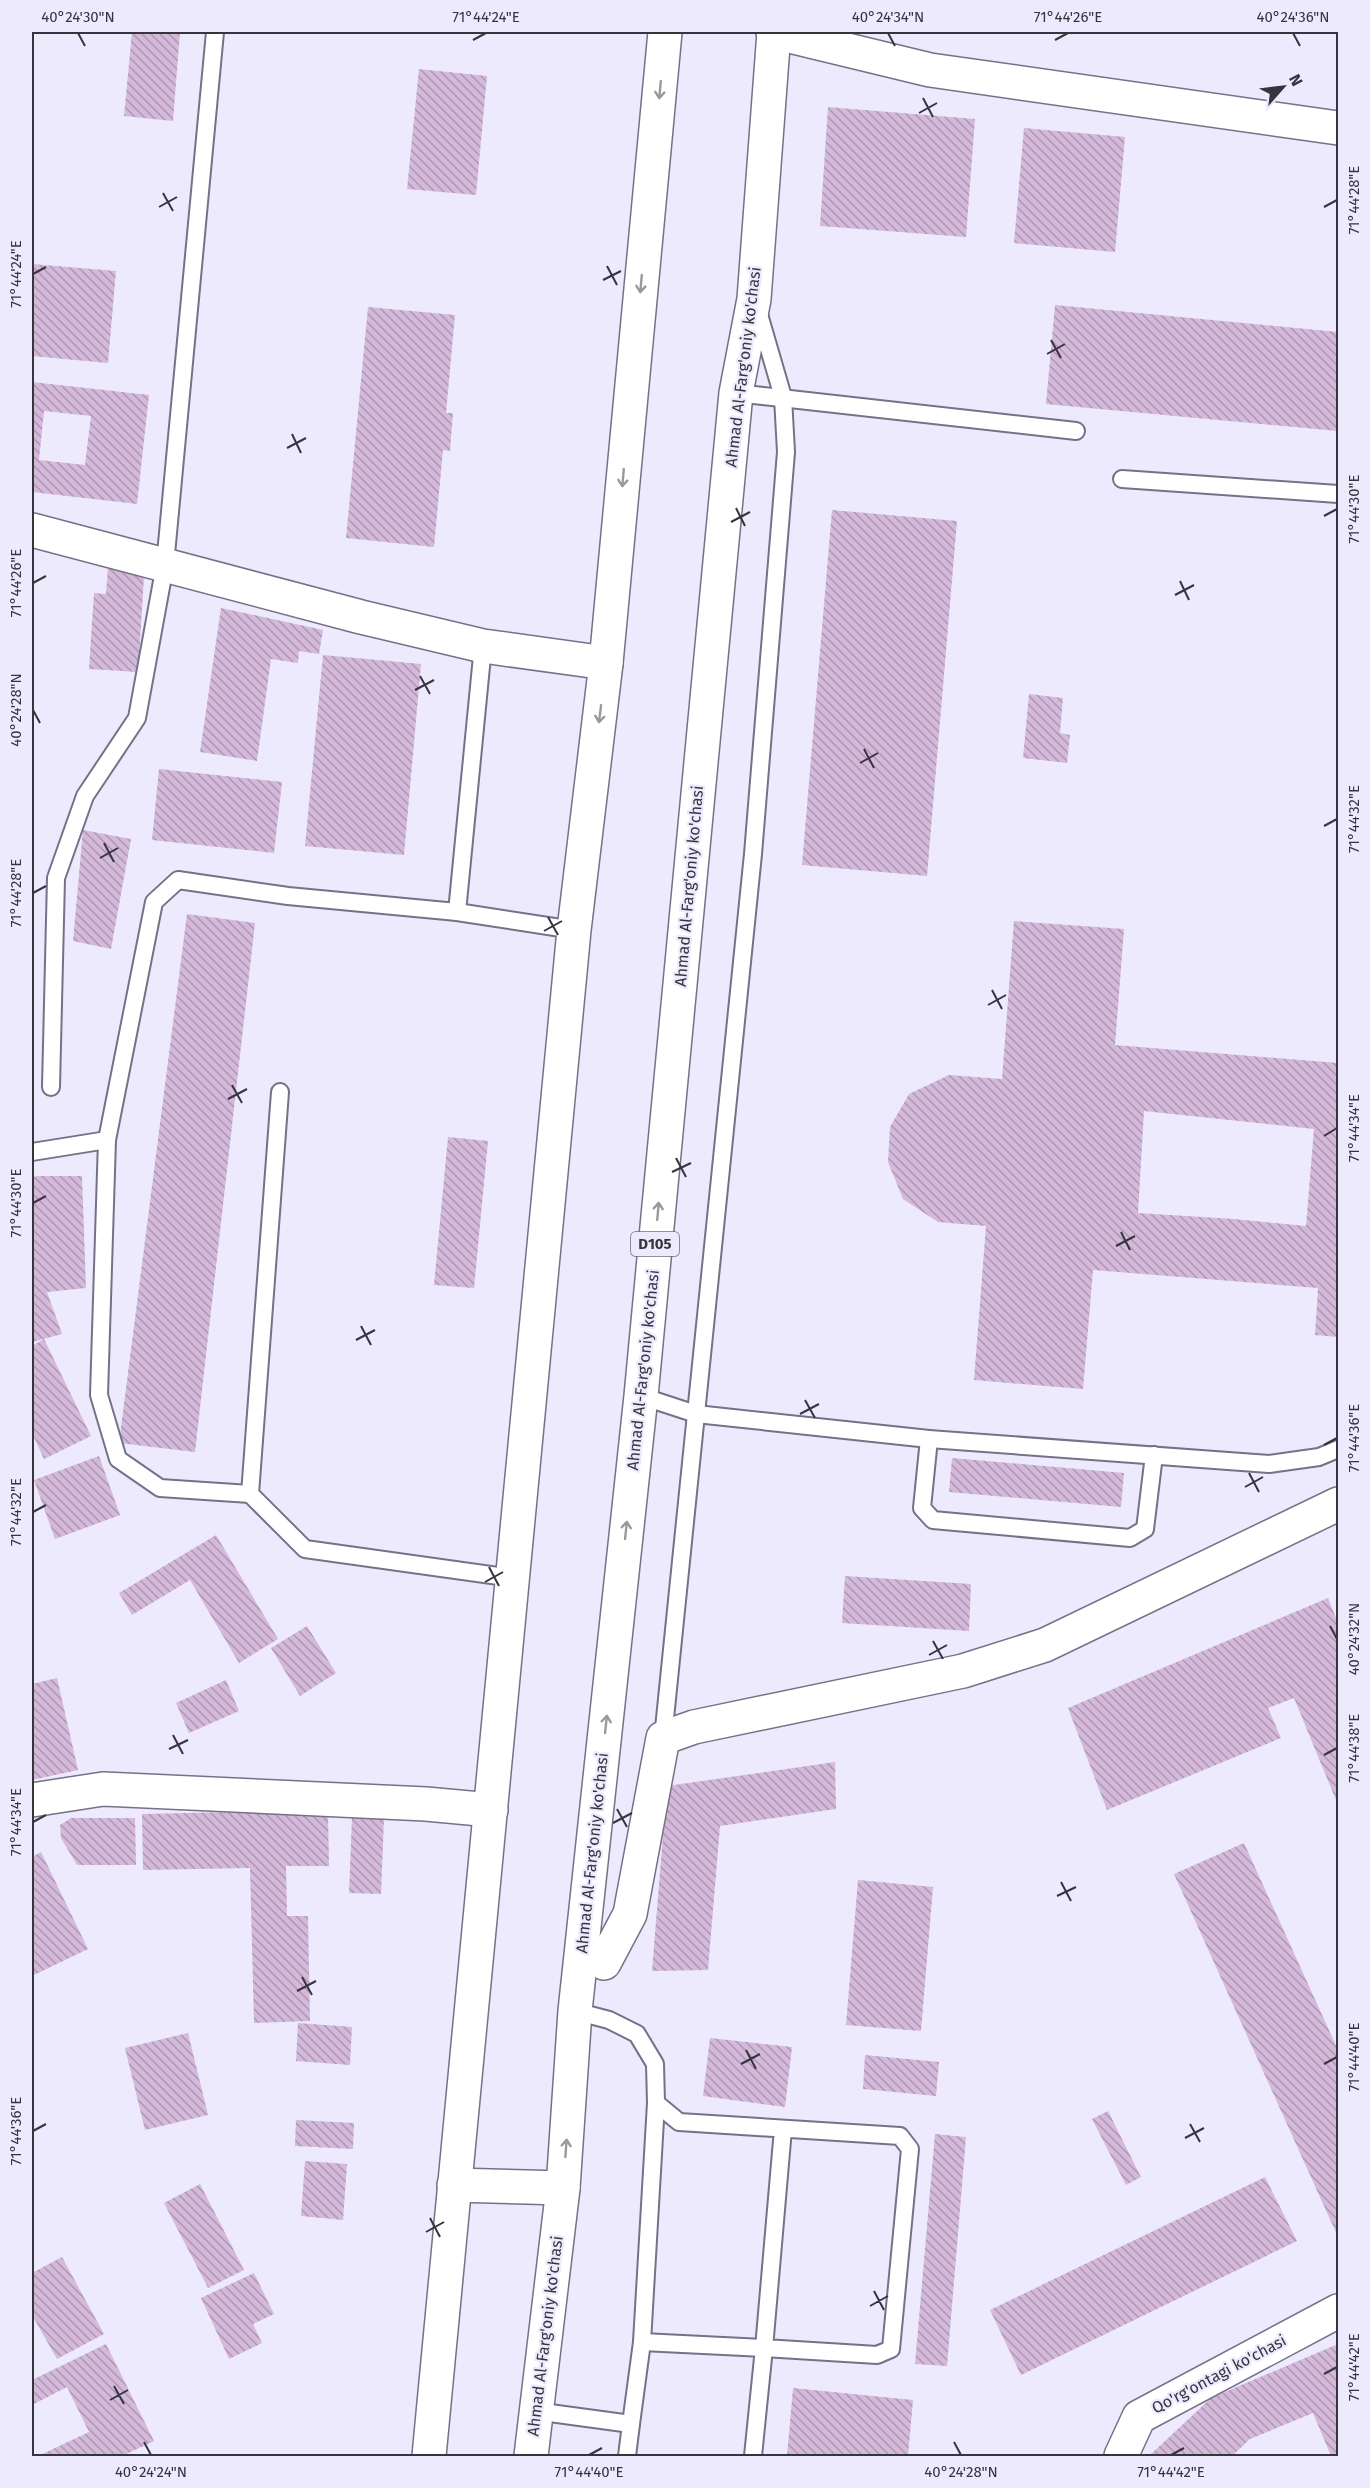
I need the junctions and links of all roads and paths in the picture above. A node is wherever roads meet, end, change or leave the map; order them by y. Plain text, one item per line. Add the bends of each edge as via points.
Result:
1 (215, 32) edge
2 (665, 32) edge
3 (774, 32) edge
4 (1338, 128) edge
5 (754, 299) junction
6 (736, 393) junction
7 (783, 397) junction
8 (1076, 431) dead end
9 (1122, 479) dead end
10 (1338, 494) edge
11 (32, 530) edge
12 (165, 565) junction
13 (483, 646) junction
14 (606, 663) junction
15 (457, 912) junction
16 (574, 930) junction
17 (51, 1087) dead end
18 (280, 1092) dead end
19 (107, 1140) junction
20 (32, 1152) edge
21 (641, 1396) junction
22 (696, 1414) junction
23 (929, 1439) junction
24 (1338, 1449) edge
25 (1154, 1455) junction
26 (250, 1494) junction
27 (1338, 1504) edge
28 (513, 1578) junction
29 (663, 1738) junction
30 (32, 1800) edge
31 (491, 1810) junction
32 (582, 1951) junction
33 (575, 2011) junction
34 (656, 2103) junction
35 (783, 2128) junction
36 (454, 2185) junction
37 (563, 2188) junction
38 (1338, 2311) edge
39 (642, 2342) junction
40 (764, 2348) junction
41 (535, 2411) junction
42 (631, 2424) junction
43 (429, 2457) edge
44 (531, 2457) edge
45 (627, 2457) edge
46 (753, 2457) edge
47 (1121, 2457) edge

1 - 12 lane
2 -> 14 main road
3 - 4 main road via 930,70
3 - 5 main road, Ahmad Al-Farg'oniy ko'chasi / D105
5 - 6 main road, Ahmad Al-Farg'oniy ko'chasi / D105
5 - 7 lane
6 - 7 lane
21 -> 6 main road, Ahmad Al-Farg'oniy ko'chasi / D105
7 - 8 lane
7 - 22 lane via 786,452 755,830
9 - 10 lane
11 - 12 main road
12 - 13 main road
12 - 17 lane via 137,718 85,796 56,878
13 - 14 main road
13 - 15 lane
14 -> 16 main road
15 - 16 lane
15 - 19 lane via 288,896 177,880 154,902
16 - 28 main road
18 - 26 lane
19 - 20 lane
19 - 26 lane via 99,1395 118,1460 160,1488
21 - 22 lane
32 -> 21 main road, Ahmad Al-Farg'oniy ko'chasi / D105
22 - 23 lane
22 - 29 lane
23 - 25 lane
23 - 25 lane via 922,1508 933,1520 1130,1539 1145,1529
24 - 25 lane via 1319,1457 1269,1464
26 - 28 lane via 305,1549
27 - 29 main road via 1045,1645 963,1671 694,1727
28 - 31 main road
29 - 32 main road via 630,1914 604,1963
30 - 31 main road via 103,1789
31 - 36 main road
32 - 33 main road, Ahmad Al-Farg'oniy ko'chasi / D105
33 - 34 lane via 609,2020 637,2034 656,2064
37 -> 33 main road, Ahmad Al-Farg'oniy ko'chasi / D105
34 - 35 lane via 679,2122
34 - 39 lane
35 - 40 lane
35 - 40 lane via 900,2136 910,2149 891,2349 877,2355
36 - 37 main road
36 - 43 main road
37 - 41 main road, Ahmad Al-Farg'oniy ko'chasi / D105
38 - 47 main road, Qo'rg'ontagi ko'chasi via 1139,2417
39 - 40 lane
39 - 42 lane
40 - 46 lane
41 - 42 lane
41 - 44 main road, Ahmad Al-Farg'oniy ko'chasi / D105
42 - 45 lane

